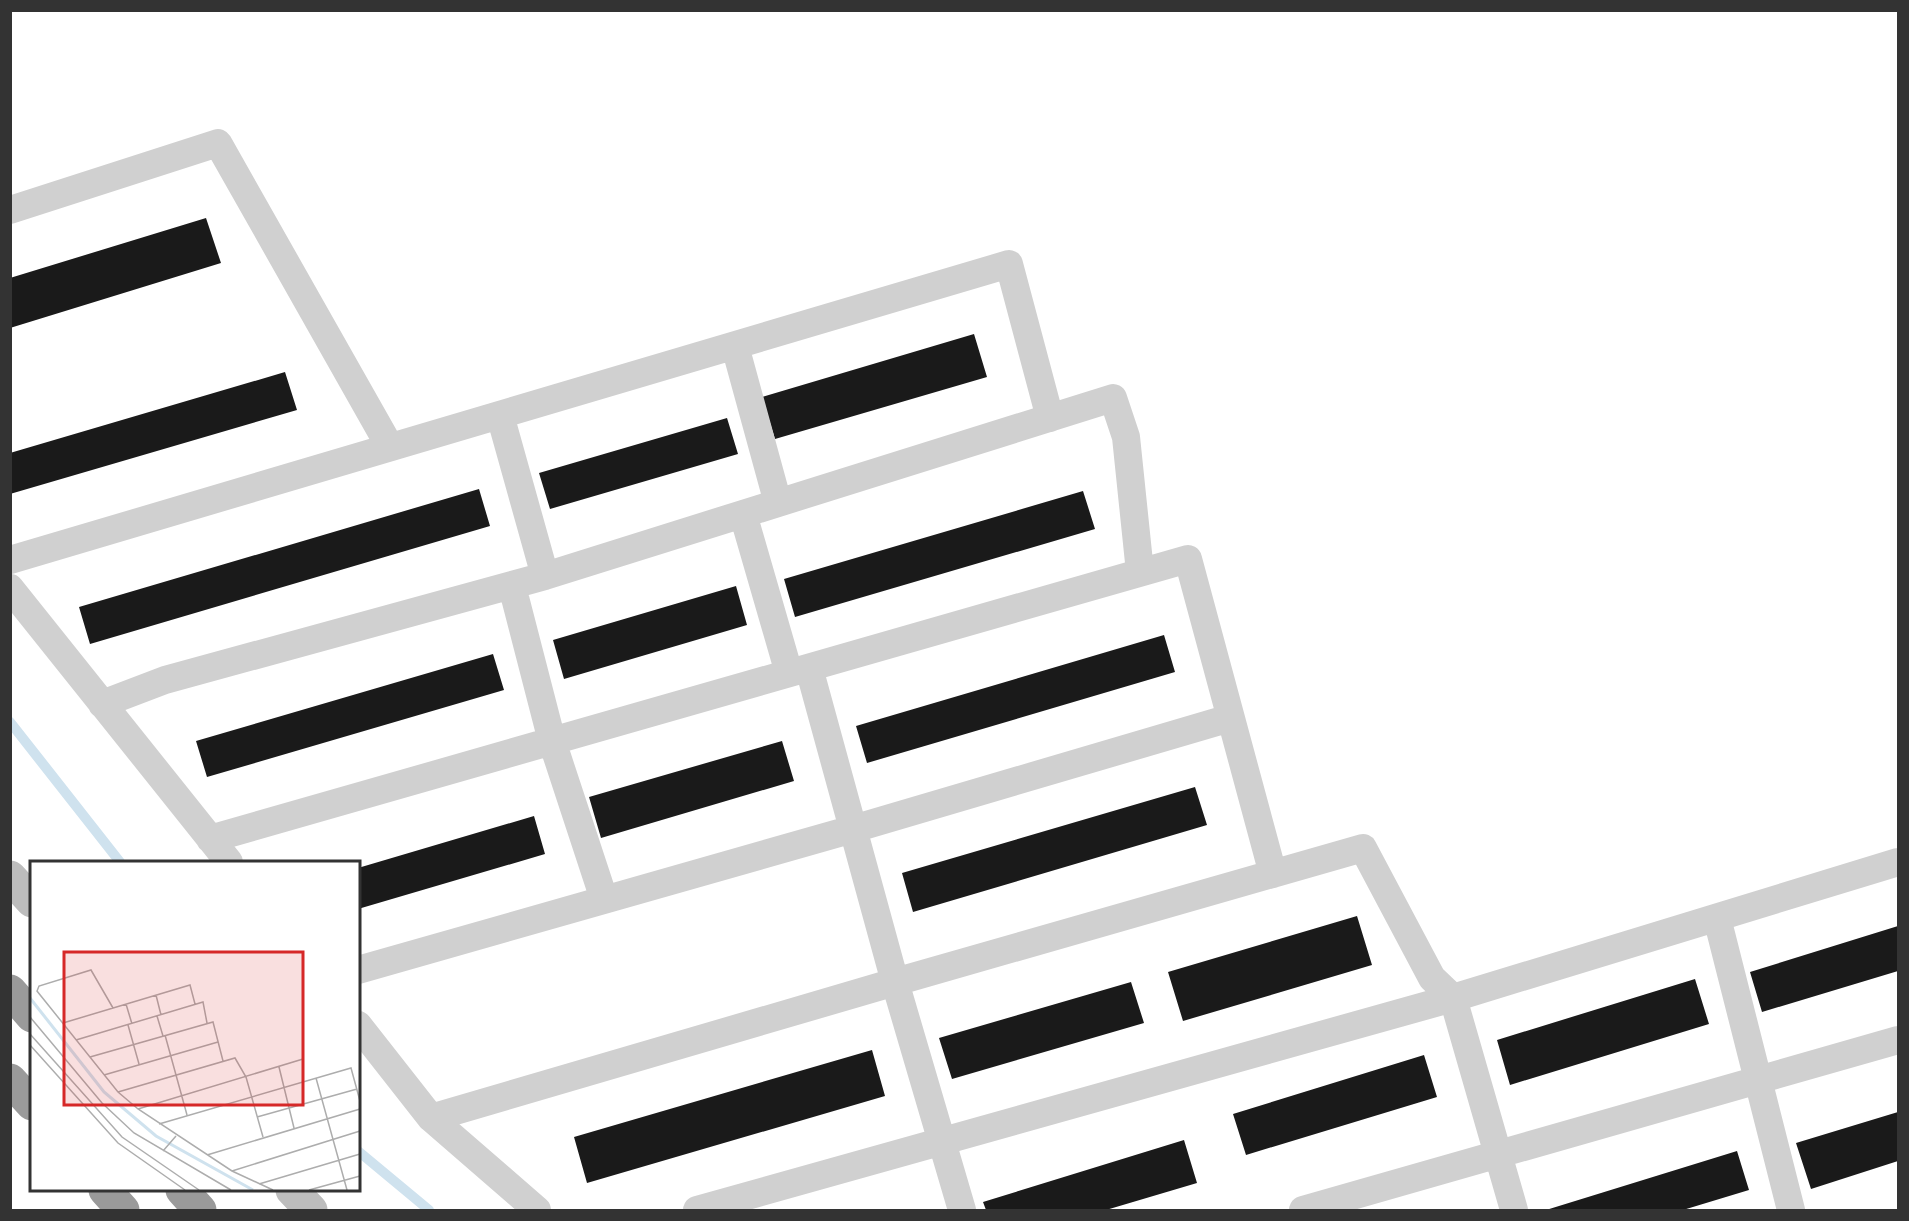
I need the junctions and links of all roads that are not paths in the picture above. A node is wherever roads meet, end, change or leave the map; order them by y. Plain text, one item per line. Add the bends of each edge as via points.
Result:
1 (10, 210) edge
2 (735, 346) junction
3 (500, 415) junction
4 (1050, 418) junction
5 (390, 447) junction
6 (778, 503) junction
7 (743, 514) junction
8 (10, 560) edge
9 (1140, 572) junction
10 (545, 576) junction
11 (512, 586) junction
12 (10, 588) edge
13 (799, 670) junction
14 (102, 704) junction
15 (1230, 718) junction
16 (552, 741) junction
17 (853, 829) junction
18 (210, 839) junction
19 (228, 861) edge
20 (1899, 862) edge
21 (1273, 874) junction
22 (10, 877) edge
23 (30, 899) edge
24 (604, 899) junction
25 (1717, 918) junction
26 (360, 968) edge
27 (895, 982) junction
28 (10, 991) edge
29 (1453, 998) junction
30 (30, 1014) edge
31 (360, 1028) edge
32 (1899, 1040) edge
33 (10, 1080) edge
34 (1758, 1080) junction
35 (30, 1102) edge
36 (431, 1118) junction
37 (942, 1140) junction
38 (1498, 1155) junction
39 (106, 1191) edge
40 (183, 1191) edge
41 (293, 1191) edge
42 (123, 1210) edge
43 (200, 1210) edge
44 (311, 1210) edge
45 (537, 1210) edge
46 (697, 1210) edge
47 (962, 1210) edge
48 (1303, 1210) edge
49 (1514, 1210) edge
50 (1791, 1210) edge

1 - 5 street via 218,143
2 - 3 street
2 - 4 street via 1009,264
2 - 6 street
3 - 5 street
3 - 10 street
4 - 6 street
4 - 9 street via 1113,398 1126,437
5 - 8 street
6 - 7 street
7 - 10 street
7 - 13 street
9 - 13 street
9 - 15 street via 1188,559
10 - 11 street
11 - 14 street via 165,680
11 - 16 street
12 - 14 street
13 - 16 street
13 - 17 street
14 - 18 street
15 - 17 street
15 - 21 street
16 - 18 street
16 - 24 street
17 - 24 street
17 - 27 street
18 - 19 street
20 - 25 street
21 - 27 street
21 - 29 street via 1363,848 1432,978
22 - 23 street
24 - 26 street
25 - 29 street
25 - 34 street
27 - 36 street
27 - 37 street
28 - 30 highway
29 - 37 street
29 - 38 street
31 - 36 street
32 - 34 street
33 - 35 highway
34 - 38 street
34 - 50 street
36 - 45 street
37 - 46 street
37 - 47 street
38 - 48 street
38 - 49 street
39 - 42 highway
40 - 43 highway
41 - 44 street

